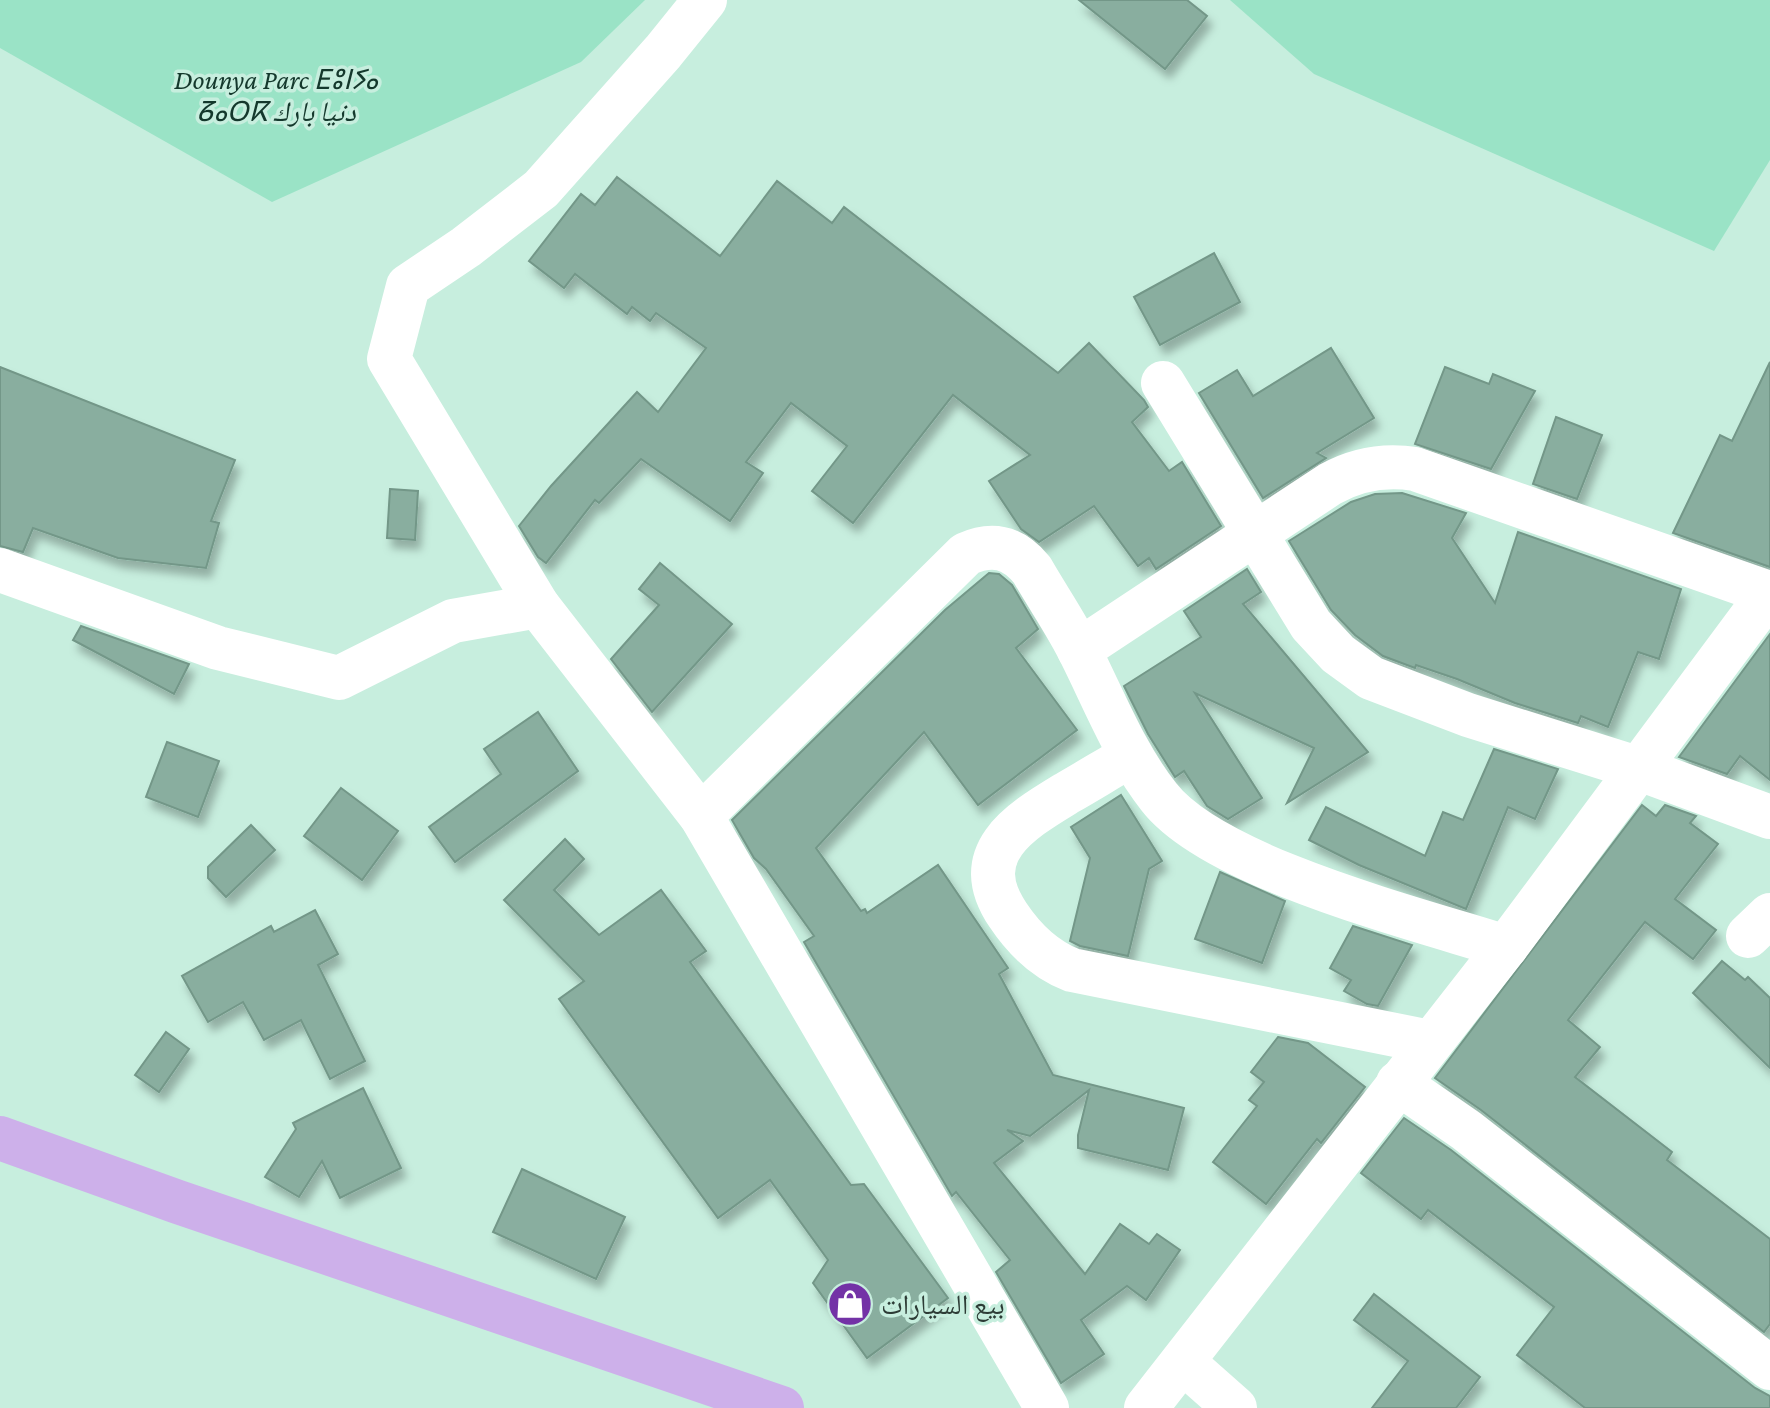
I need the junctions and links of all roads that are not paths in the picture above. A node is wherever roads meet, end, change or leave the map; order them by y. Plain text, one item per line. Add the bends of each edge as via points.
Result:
1 (705, 0) edge
2 (1163, 383) dead end
3 (1256, 531) junction
4 (0, 570) edge
5 (1770, 593) edge
6 (538, 606) junction
7 (1079, 650) junction
8 (1130, 756) junction
9 (1640, 769) junction
10 (701, 816) junction
11 (1770, 817) edge
12 (1506, 947) junction
13 (1430, 1042) junction
14 (1398, 1083) junction
15 (0, 1138) edge
16 (1183, 1362) junction
17 (1770, 1368) edge
18 (782, 1408) edge
19 (1047, 1408) edge
20 (1146, 1408) edge
21 (1235, 1408) edge

1 - 6 street via 541,189 408,286 389,359
2 - 3 street
3 - 5 street via 1345,476 1397,466
3 - 7 street
3 - 9 street via 1311,625 1371,678
4 - 6 street via 218,648 339,678 453,621
5 - 9 street
6 - 10 street
7 - 8 street
7 - 10 street via 1022,558 995,547 966,554
8 - 12 street via 1160,800 1202,835 1317,887
8 - 13 street via 1028,816 1000,849 996,892 1037,949 1053,962 1085,973
9 - 11 street
9 - 12 street
10 - 19 street
12 - 13 street
13 - 14 street
14 - 16 street
14 - 17 street via 1466,1130
15 - 18 main road
16 - 20 street
16 - 21 street

